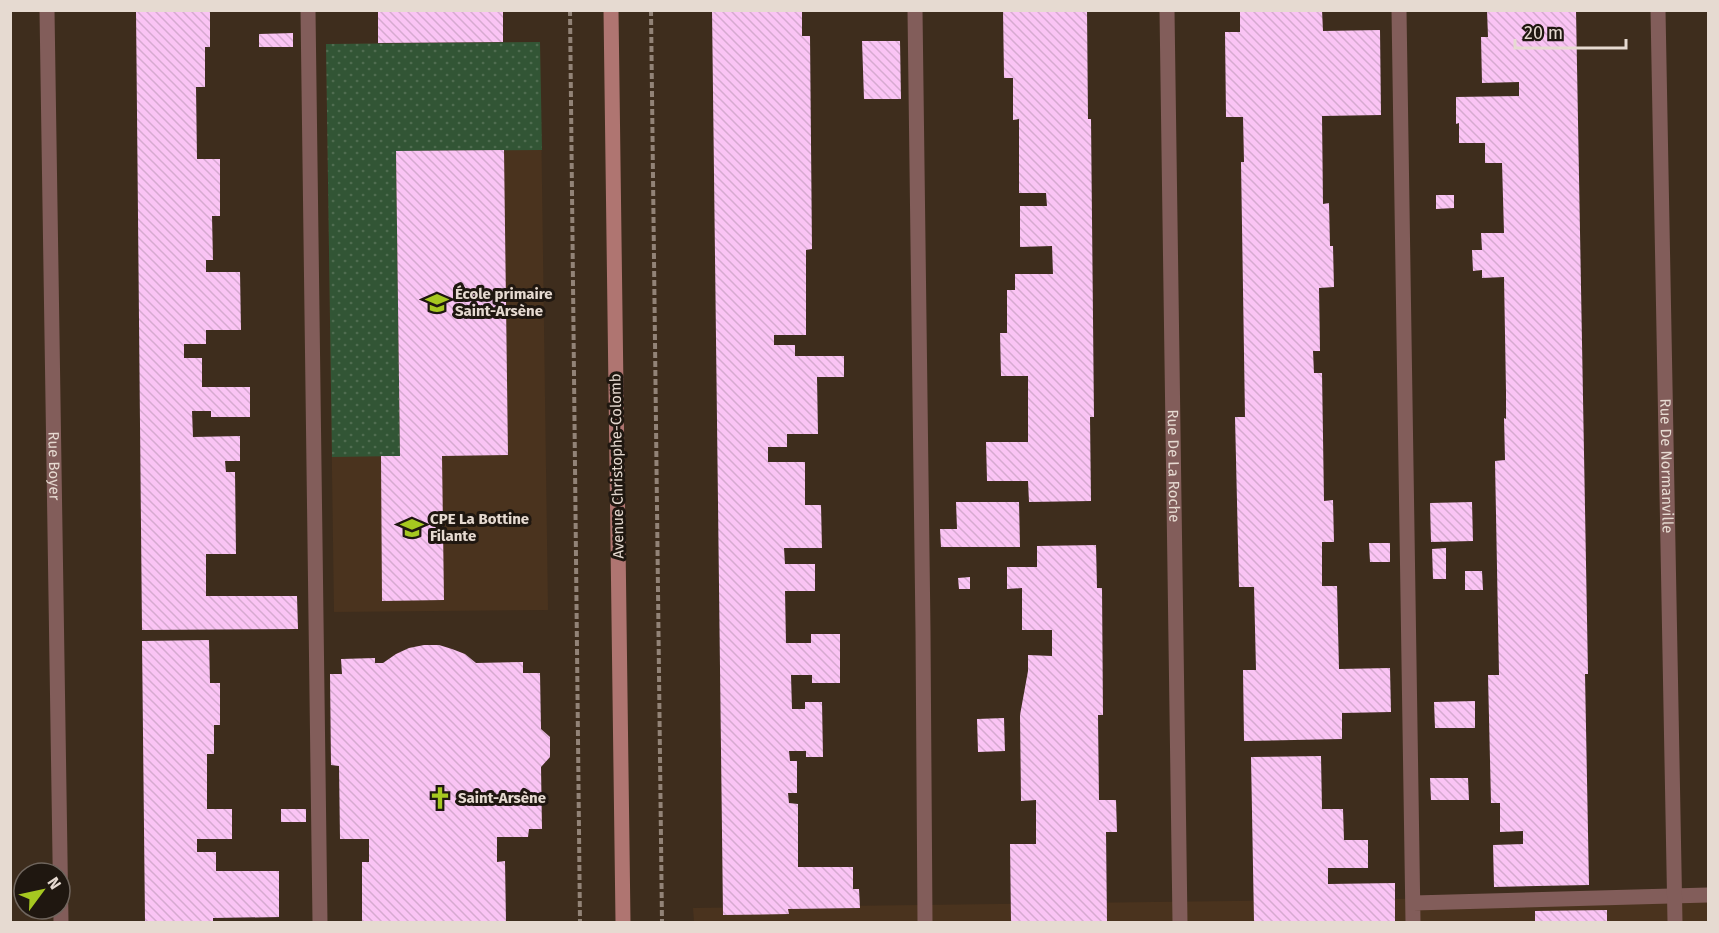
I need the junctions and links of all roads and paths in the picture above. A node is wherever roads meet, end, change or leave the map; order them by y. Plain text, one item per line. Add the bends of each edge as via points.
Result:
1 (47, 10) edge
2 (308, 10) edge
3 (570, 10) edge
4 (611, 10) edge
5 (651, 10) edge
6 (915, 10) edge
7 (1167, 10) edge
8 (1399, 10) edge
9 (1658, 10) edge
10 (1708, 895) edge
11 (1675, 896) junction
12 (1413, 903) junction
13 (61, 922) edge
14 (320, 922) edge
15 (580, 922) edge
16 (623, 922) edge
17 (662, 922) edge
18 (925, 922) edge
19 (1180, 922) edge
20 (1413, 922) edge
21 (1675, 922) edge

1 - 13 street, Rue Boyer
2 - 14 street
3 - 15 path
4 - 16 main road, Avenue Christophe-Colomb
5 - 17 path
6 - 18 street
7 - 19 street, Rue De La Roche
8 - 12 street
9 - 11 street, Rue De Normanville
10 - 11 street
11 - 12 street
11 - 21 street, Rue De Normanville
12 - 20 street

